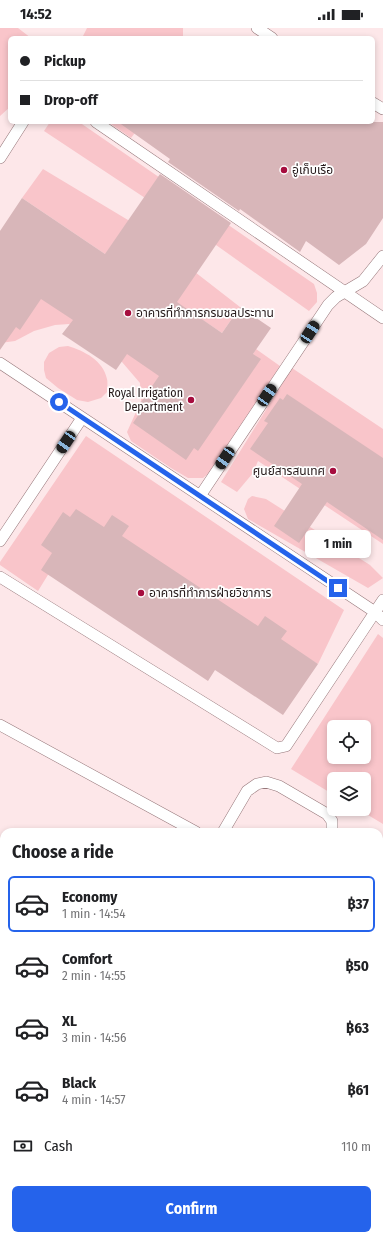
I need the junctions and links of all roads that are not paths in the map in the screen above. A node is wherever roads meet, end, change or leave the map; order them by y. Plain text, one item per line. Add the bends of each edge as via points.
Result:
1 (257, 28) edge
2 (269, 36) edge
3 (22, 124) edge
4 (99, 124) edge
5 (0, 158) edge
6 (383, 256) edge
7 (345, 292) junction
8 (383, 318) edge
9 (0, 363) edge
10 (82, 418) junction
11 (200, 496) junction
12 (0, 541) edge
13 (0, 578) edge
14 (383, 600) edge
15 (380, 616) edge
16 (0, 725) edge
17 (189, 828) edge
18 (225, 828) edge
19 (332, 828) edge

1 - 2 lane
3 - 5 lane
4 - 7 lane
6 - 7 lane via 364,281
7 - 8 lane
7 - 11 lane via 328,305
9 - 10 lane
10 - 11 lane
10 - 12 lane
11 - 15 lane
13 - 15 lane via 277,748 286,746
14 - 15 lane
16 - 17 lane
18 - 19 lane via 247,791 257,784 266,782 279,786 327,814 332,821

